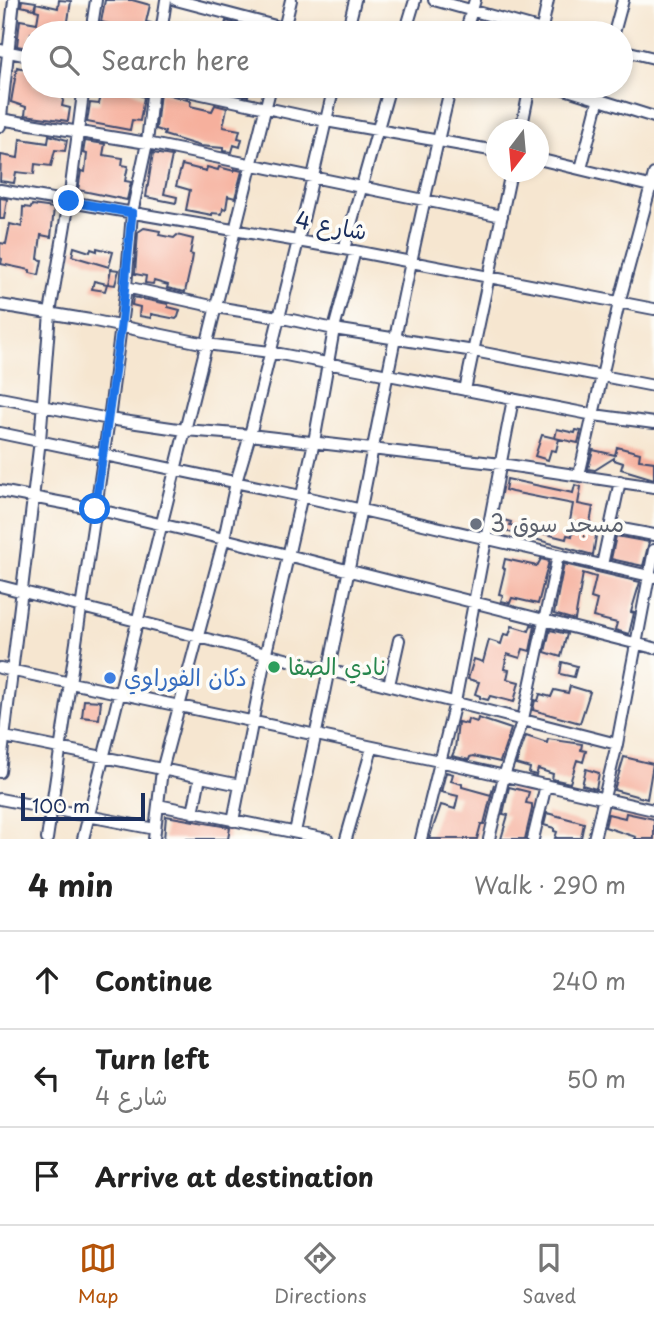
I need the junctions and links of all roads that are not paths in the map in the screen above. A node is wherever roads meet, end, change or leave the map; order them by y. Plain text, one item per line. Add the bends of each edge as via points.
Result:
1 (14, 0) edge
2 (96, 0) edge
3 (166, 0) edge
4 (176, 0) edge
5 (291, 0) edge
6 (355, 0) edge
7 (415, 0) edge
8 (434, 0) edge
9 (548, 0) edge
10 (623, 0) edge
11 (473, 5) edge
12 (93, 21) edge
13 (163, 21) edge
14 (249, 21) edge
15 (286, 21) edge
16 (350, 21) edge
17 (409, 21) edge
18 (516, 21) edge
19 (546, 21) edge
20 (617, 21) edge
21 (4, 51) edge
22 (633, 53) edge
23 (654, 58) edge
24 (82, 98) edge
25 (152, 98) edge
26 (217, 98) edge
27 (268, 98) edge
28 (331, 98) edge
29 (387, 98) edge
30 (447, 98) edge
31 (528, 98) edge
32 (596, 98) edge
33 (599, 99) junction
34 (265, 109) junction
35 (654, 117) edge
36 (0, 119) edge
37 (523, 119) edge
38 (326, 121) junction
39 (0, 126) edge
40 (379, 131) junction
41 (78, 132) junction
42 (437, 141) junction
43 (147, 143) junction
44 (486, 149) edge
45 (549, 162) edge
46 (253, 164) junction
47 (581, 169) junction
48 (654, 174) edge
49 (312, 178) junction
50 (510, 182) edge
51 (361, 187) junction
52 (652, 187) edge
53 (0, 190) edge
54 (423, 200) junction
55 (69, 201) junction
56 (132, 213) junction
57 (502, 216) junction
58 (235, 231) junction
59 (298, 241) junction
60 (349, 250) junction
61 (411, 261) junction
62 (489, 277) junction
63 (126, 286) junction
64 (618, 303) junction
65 (0, 305) edge
66 (216, 307) junction
67 (654, 309) edge
68 (50, 313) junction
69 (278, 317) junction
70 (121, 326) junction
71 (334, 329) junction
72 (394, 338) junction
73 (206, 344) junction
74 (474, 351) junction
75 (270, 352) junction
76 (327, 364) junction
77 (387, 375) junction
78 (603, 376) junction
79 (654, 386) edge
80 (465, 390) junction
81 (0, 398) edge
82 (513, 399) junction
83 (42, 407) junction
84 (594, 415) junction
85 (109, 419) junction
86 (654, 423) edge
87 (185, 430) junction
88 (0, 433) edge
89 (250, 435) junction
90 (40, 440) junction
91 (314, 442) junction
92 (373, 449) junction
93 (103, 453) junction
94 (501, 464) junction
95 (175, 469) junction
96 (579, 475) junction
97 (620, 481) junction
98 (236, 482) junction
99 (654, 487) edge
100 (0, 491) edge
101 (301, 496) junction
102 (33, 497) junction
103 (95, 509) junction
104 (362, 510) junction
105 (161, 524) junction
106 (611, 527) junction
107 (654, 535) edge
108 (224, 539) junction
109 (485, 539) junction
110 (654, 550) edge
111 (289, 556) junction
112 (558, 556) junction
113 (602, 565) junction
114 (350, 571) junction
115 (652, 576) edge
116 (0, 586) edge
117 (22, 592) junction
118 (474, 603) junction
119 (81, 608) junction
120 (545, 620) junction
121 (136, 622) junction
122 (197, 638) junction
123 (399, 640) dead end
124 (635, 644) junction
125 (654, 648) edge
126 (267, 653) junction
127 (329, 669) junction
128 (6, 670) edge
129 (71, 682) junction
130 (389, 685) junction
131 (120, 692) junction
132 (455, 702) junction
133 (179, 705) junction
134 (523, 719) junction
135 (253, 721) junction
136 (316, 735) junction
137 (2, 736) edge
138 (617, 744) junction
139 (372, 748) junction
140 (61, 749) junction
141 (103, 757) junction
142 (439, 761) junction
143 (162, 770) junction
144 (0, 772) edge
145 (504, 776) junction
146 (200, 777) junction
147 (240, 785) junction
148 (546, 785) junction
149 (0, 799) edge
150 (604, 799) junction
151 (158, 805) junction
152 (51, 810) junction
153 (654, 810) edge
154 (193, 813) junction
155 (88, 817) junction
156 (233, 821) junction
157 (295, 832) junction
158 (155, 834) edge
159 (320, 838) edge
160 (47, 839) edge
161 (83, 839) edge
162 (346, 839) edge
163 (421, 839) edge
164 (489, 839) edge
165 (533, 839) edge
166 (594, 839) edge

1 - 21 street
2 - 12 street
3 - 13 street
4 - 14 street
5 - 15 street
6 - 16 street
7 - 17 street
8 - 11 street
9 - 19 street
10 - 20 street
11 - 18 street
21 - 36 street
22 - 23 street
24 - 41 street
25 - 43 street
26 - 34 street
27 - 34 street
28 - 38 street
29 - 40 street
30 - 42 street
31 - 37 street
32 - 33 street
33 - 35 street
33 - 47 street
34 - 38 street
34 - 46 street
36 - 39 street
36 - 41 street
38 - 40 street
38 - 49 street
40 - 42 street
40 - 51 street
41 - 43 street
41 - 55 street
42 - 44 street
42 - 54 street
43 - 46 street
43 - 56 street
45 - 47 street
46 - 49 street
46 - 58 street
47 - 52 street
48 - 52 street
49 - 51 street
49 - 59 street
50 - 57 street
51 - 54 street
51 - 60 street
52 - 64 street
53 - 55 street, شارع 4
54 - 57 street
54 - 61 street
55 - 56 street, شارع 4
55 - 68 street
56 - 58 street, شارع 4
56 - 63 street
57 - 62 street
58 - 59 street, شارع 4
58 - 66 street
59 - 60 street, شارع 4
59 - 69 street
60 - 61 street, شارع 4
60 - 71 street
61 - 62 street, شارع 4
61 - 72 street
62 - 64 street, شارع 4
62 - 74 street
63 - 66 street
63 - 70 street
64 - 67 street, شارع 4
64 - 78 street
65 - 68 street
66 - 69 street
66 - 73 street
68 - 70 street
68 - 83 street
69 - 71 street
69 - 75 street
70 - 73 street
70 - 85 street
71 - 72 street
71 - 76 street
72 - 74 street
72 - 77 street
73 - 75 street
73 - 87 street
74 - 78 street
74 - 80 street
75 - 76 street
75 - 89 street
76 - 77 street
76 - 91 street
77 - 80 street
77 - 92 street
78 - 79 street
78 - 84 street
80 - 82 street
81 - 83 street
82 - 84 street
82 - 94 street
83 - 85 street
83 - 90 street
84 - 86 street
84 - 96 street
85 - 87 street
85 - 93 street
87 - 89 street
87 - 95 street
88 - 90 street
89 - 91 street
89 - 98 street
90 - 93 street
90 - 102 street
91 - 92 street
91 - 101 street
92 - 94 street
92 - 104 street
93 - 95 street
93 - 103 street
94 - 96 street
94 - 109 street
95 - 98 street
95 - 105 street
96 - 97 street
97 - 99 street
97 - 106 street
98 - 101 street
98 - 108 street
100 - 102 street
101 - 104 street
101 - 111 street
102 - 103 street
102 - 117 street
103 - 105 street
103 - 119 street
104 - 109 street
104 - 114 street
105 - 108 street
105 - 121 street
106 - 107 street
106 - 113 street
108 - 111 street
108 - 122 street
109 - 112 street
109 - 118 street
110 - 115 street
111 - 114 street
111 - 126 street
112 - 113 street
112 - 120 street
113 - 115 street
114 - 118 street
114 - 127 street
115 - 124 street
116 - 117 street
117 - 119 street
117 - 128 street
118 - 120 street
118 - 132 street
119 - 121 street
119 - 129 street
120 - 124 street
120 - 134 street
121 - 122 street
121 - 131 street
122 - 126 street
122 - 133 street
123 - 130 street
124 - 125 street
124 - 138 street
126 - 127 street
126 - 135 street
127 - 130 street
127 - 136 street
128 - 129 street
128 - 137 street
129 - 131 street
129 - 140 street
130 - 132 street
131 - 133 street
131 - 141 street
132 - 134 street
132 - 142 street
133 - 135 street
133 - 143 street
134 - 138 street
134 - 145 street
135 - 136 street
135 - 147 street
136 - 139 street
136 - 157 street
137 - 140 street
137 - 144 street
138 - 150 street
139 - 142 street
139 - 162 street
140 - 141 street
140 - 152 street
141 - 143 street
141 - 155 street
142 - 145 street
142 - 163 street
143 - 146 street
143 - 151 street
145 - 148 street
145 - 164 street
146 - 147 street
146 - 154 street
147 - 156 street
148 - 150 street
148 - 165 street
149 - 152 street
150 - 153 street
150 - 166 street
151 - 154 street
151 - 158 street
152 - 155 street
152 - 160 street
154 - 156 street
155 - 158 street
155 - 161 street
156 - 157 street
157 - 159 street

